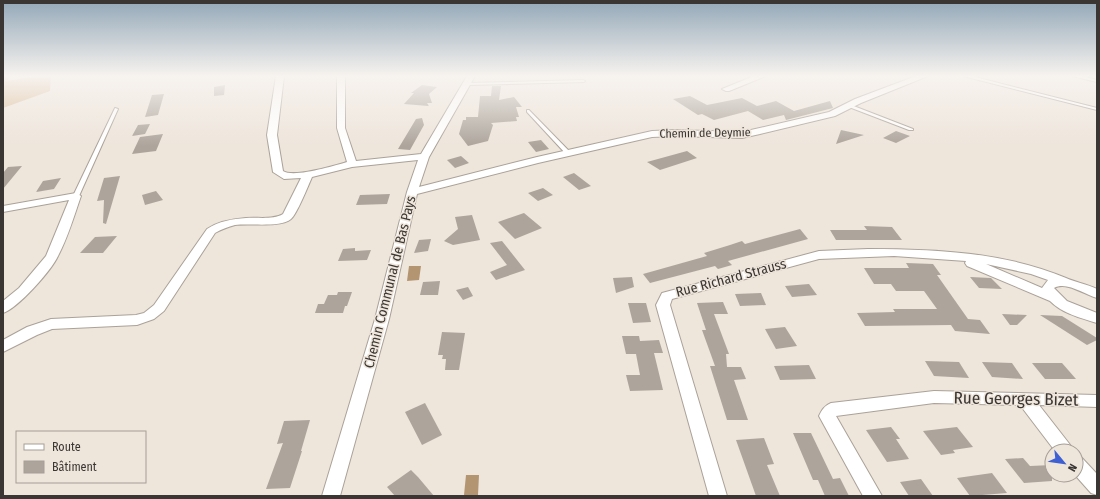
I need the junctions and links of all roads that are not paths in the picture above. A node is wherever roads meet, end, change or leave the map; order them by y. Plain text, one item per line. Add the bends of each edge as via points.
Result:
1 (277, 99) edge
2 (341, 99) edge
3 (457, 99) edge
4 (867, 99) edge
5 (1055, 99) edge
6 (850, 106) junction
7 (116, 110) dead end
8 (1097, 110) edge
9 (528, 111) dead end
10 (911, 129) dead end
11 (568, 153) junction
12 (424, 157) junction
13 (352, 164) junction
14 (308, 175) junction
15 (412, 192) junction
16 (76, 196) junction
17 (3, 209) edge
18 (955, 257) junction
19 (1061, 281) junction
20 (1097, 294) edge
21 (1054, 298) junction
22 (3, 308) edge
23 (1097, 318) edge
24 (3, 347) edge
25 (1025, 399) junction
26 (1097, 402) edge
27 (1059, 443) edge
28 (1084, 473) edge
29 (1097, 487) edge
30 (330, 496) edge
31 (718, 496) edge
32 (873, 496) edge

1 - 14 street via 272,135 278,172 284,176
2 - 13 street via 341,128
3 - 12 street, Chemin Communal de Bas Pays
4 - 6 street, Chemin de Deymie
5 - 8 lane
6 - 10 lane
6 - 11 street, Chemin de Deymie via 832,114 742,135 675,132 652,134
7 - 16 lane
9 - 11 lane
11 - 15 street, Chemin de Deymie
12 - 13 street
12 - 15 street, Chemin Communal de Bas Pays
13 - 14 street
14 - 24 street via 288,216 283,219 218,225 211,231 159,308 149,316 137,320 51,324
15 - 30 street, Chemin Communal de Bas Pays via 382,319
16 - 17 street
16 - 22 street via 52,257 24,290
18 - 19 street, Rue Richard Strauss via 1008,264
18 - 21 street, Rue Richard Strauss
18 - 31 street, Rue Richard Strauss via 914,253 819,254 667,296 662,304
19 - 20 street, Rue Richard Strauss
19 - 21 street via 1051,283 1048,288
21 - 23 street, Rue Richard Strauss via 1075,310
25 - 26 street, Rue Georges Bizet via 1061,398
25 - 27 street
25 - 32 street, Rue Georges Bizet via 934,397 830,410 827,416
28 - 29 street

